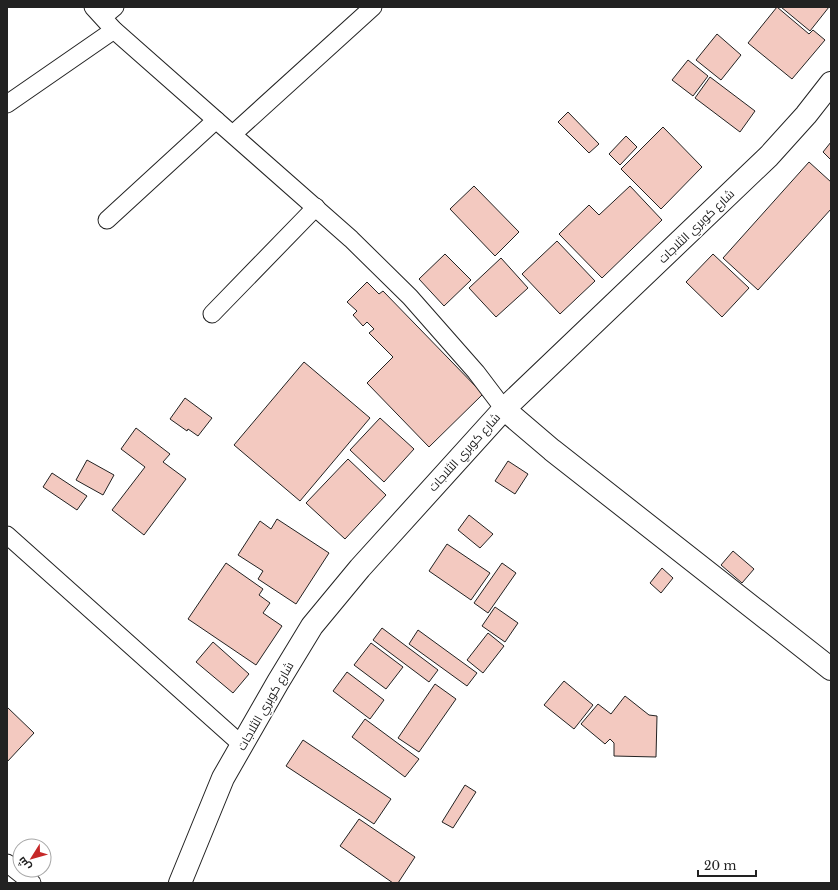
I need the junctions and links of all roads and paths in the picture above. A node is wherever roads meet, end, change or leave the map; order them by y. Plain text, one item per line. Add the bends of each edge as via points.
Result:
1 (374, 7) edge
2 (104, 10) edge
3 (114, 30) junction
4 (831, 83) edge
5 (7, 104) edge
6 (216, 120) junction
7 (233, 134) junction
8 (316, 207) junction
9 (108, 220) dead end
10 (212, 314) dead end
11 (504, 408) junction
12 (7, 534) edge
13 (831, 669) edge
14 (242, 745) junction
15 (7, 863) edge
16 (32, 883) edge
17 (180, 883) edge

1 - 7 street
2 - 3 street
3 - 5 street
3 - 6 street
4 - 11 main road, شارع كوبري الثلاجات via 769,156
6 - 7 street
6 - 9 street
7 - 8 street
8 - 10 street
8 - 11 street via 410,297
11 - 13 main road via 552,450
11 - 14 main road, شارع كوبري الثلاجات via 360,568 312,626
12 - 14 street
14 - 17 main road, شارع كوبري الثلاجات via 223,778
15 - 16 street

